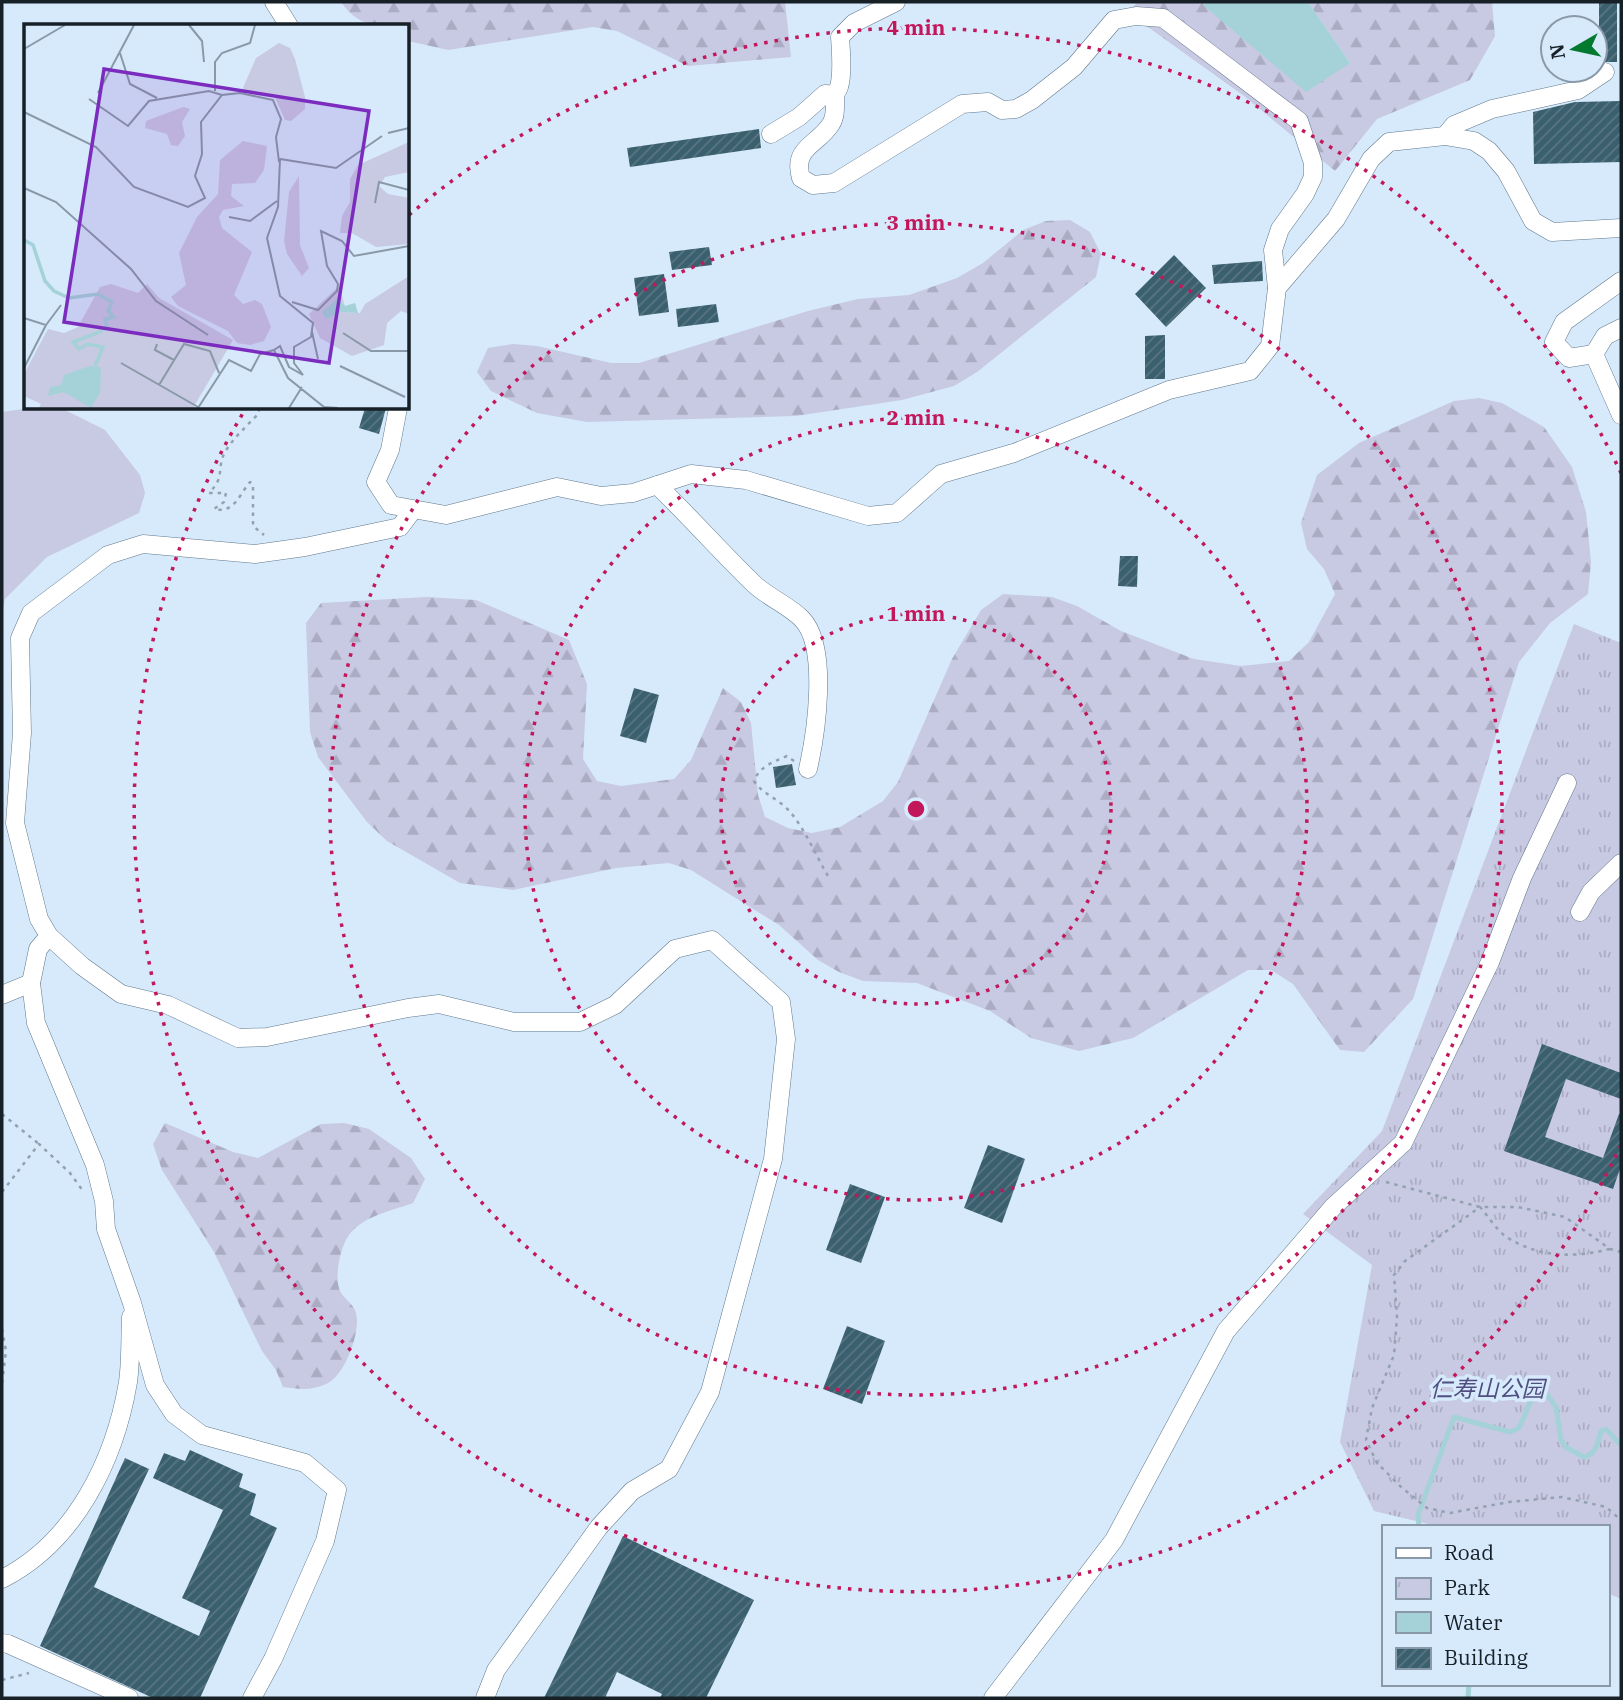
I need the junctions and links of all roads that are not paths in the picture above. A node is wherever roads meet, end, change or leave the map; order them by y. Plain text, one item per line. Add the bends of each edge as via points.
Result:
1 (274, 2) edge
2 (896, 2) edge
3 (288, 24) edge
4 (1587, 84) edge
5 (835, 95) junction
6 (771, 134) dead end
7 (1445, 136) junction
8 (1621, 228) edge
9 (1621, 281) edge
10 (1277, 288) junction
11 (1621, 328) edge
12 (1594, 354) junction
13 (398, 410) edge
14 (1621, 415) edge
15 (657, 485) junction
16 (412, 511) junction
17 (808, 769) road end
18 (1567, 783) dead end
19 (1621, 863) edge
20 (1580, 912) dead end
21 (49, 936) junction
22 (31, 983) junction
23 (2, 995) edge
24 (132, 1303) junction
25 (2, 1579) edge
26 (2, 1643) edge
27 (129, 1698) edge
28 (252, 1698) edge
29 (485, 1698) edge
30 (993, 1698) edge

1 - 3 street
2 - 5 street via 854,23 840,37
4 - 7 street via 1578,90 1492,109 1454,125
5 - 6 street via 825,94
5 - 10 street via 831,125 807,147 797,166 801,178 813,184 834,183 962,104 988,102 1002,110 1016,109 1074,67 1114,20 1163,18 1299,121 1313,177 1280,229 1273,250
7 - 8 street via 1474,141 1489,151 1506,171 1533,221 1552,232
7 - 10 street via 1389,142 1370,159 1336,219
9 - 12 street via 1564,322 1554,342 1569,358
10 - 15 street via 1270,346 1250,371 1169,390 1014,453 941,474 897,513 868,516 746,480 691,474
11 - 12 street via 1605,336
12 - 14 street
13 - 16 street via 390,450 376,482 391,505
15 - 16 street via 601,496 556,487 446,515
15 - 17 street via 756,586 803,620 813,637 819,694
16 - 21 street via 400,527 255,554 143,544 108,555 31,613 20,638 22,733 15,824 39,919
18 - 30 street via 1522,878 1490,962 1403,1143 1333,1207 1226,1331 1114,1540
19 - 20 street via 1591,892
21 - 22 street via 38,949
21 - 29 street via 121,994 168,1005 238,1038 267,1037 439,1004 514,1022 580,1022 615,1005 675,949 712,940 781,1002 786,1039 774,1159 710,1392 669,1469 632,1491 599,1527 496,1670
22 - 23 street
22 - 24 street via 36,1023 95,1165 106,1229
24 - 25 street via 128,1381 108,1458 73,1520 21,1569
24 - 28 street via 155,1385 174,1414 202,1435 305,1463 337,1490 325,1541
26 - 27 street

